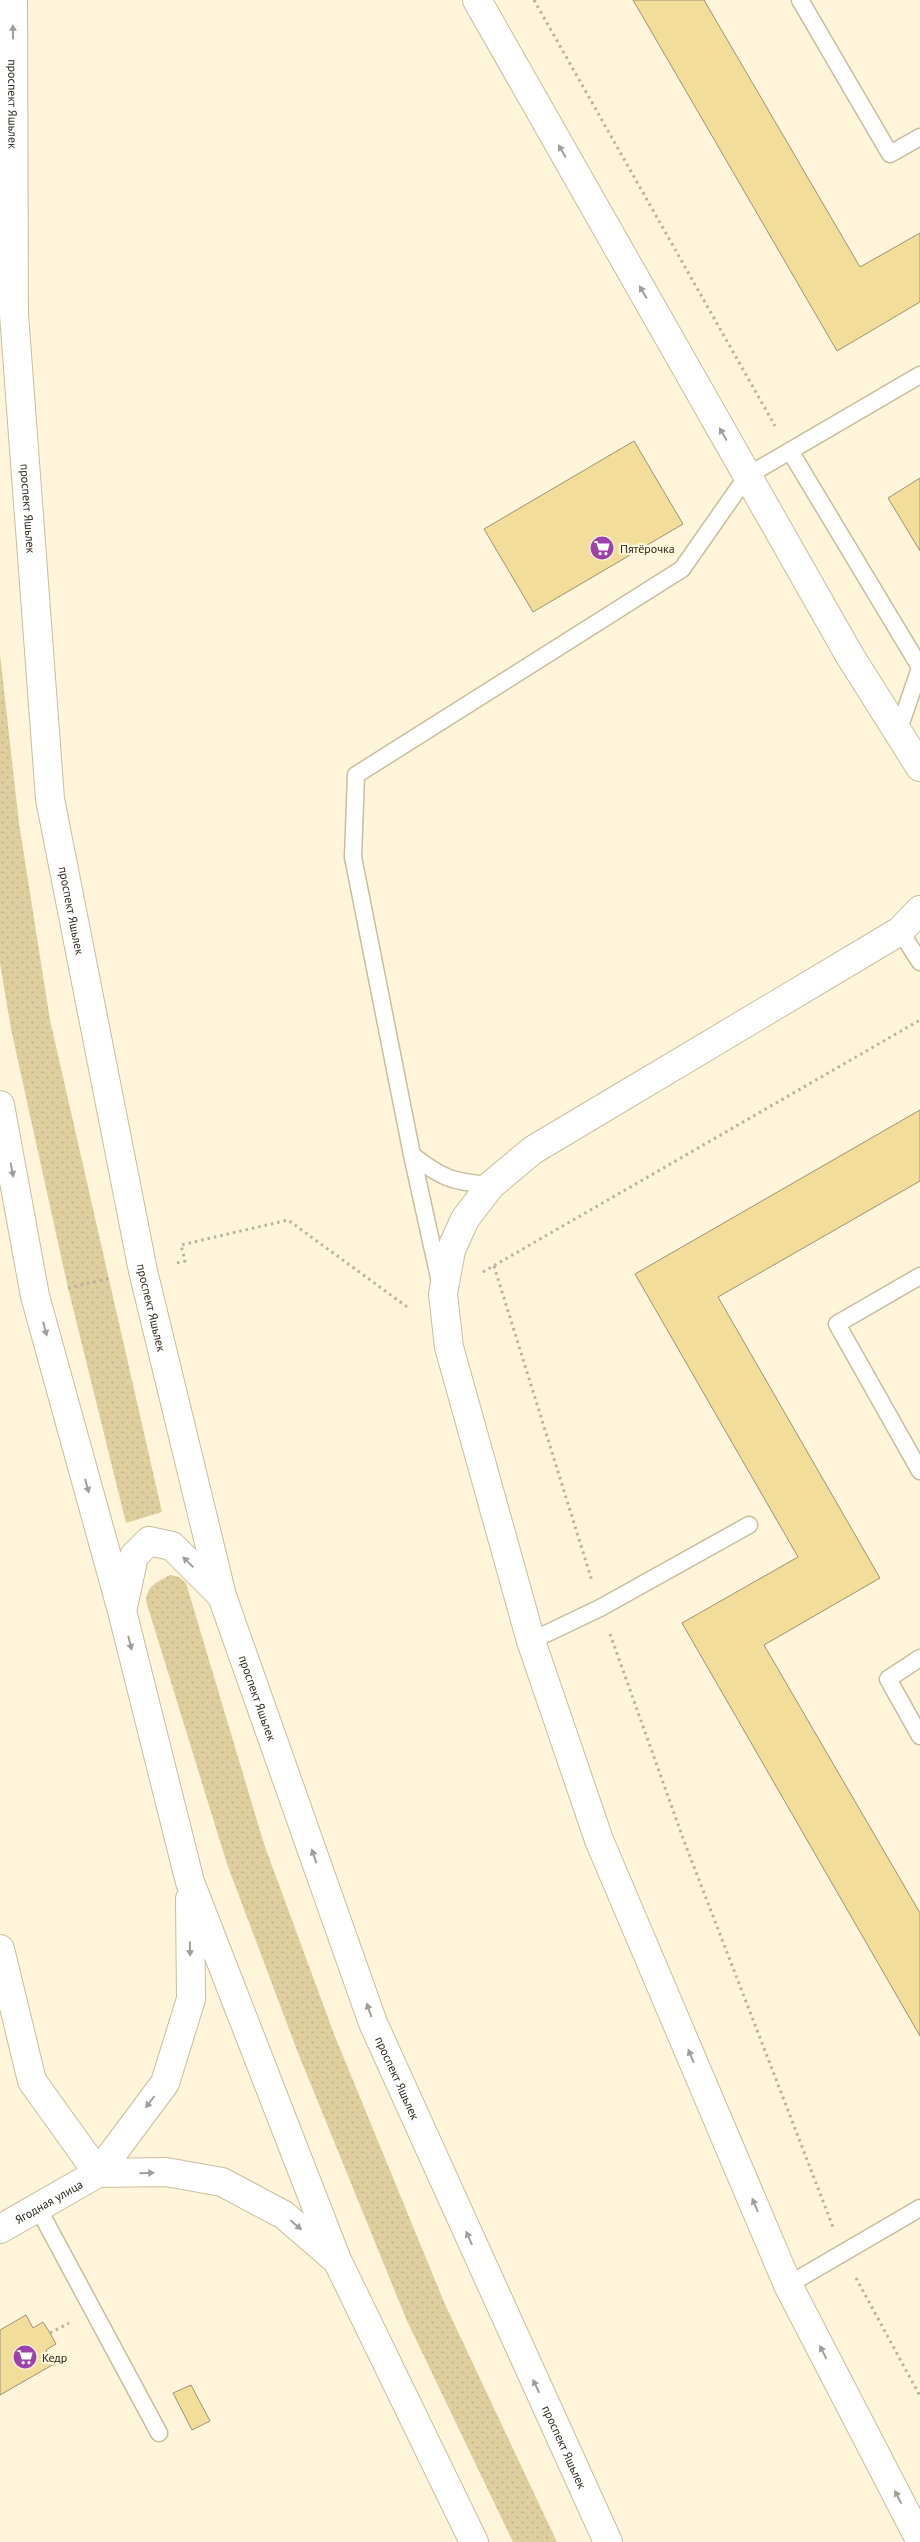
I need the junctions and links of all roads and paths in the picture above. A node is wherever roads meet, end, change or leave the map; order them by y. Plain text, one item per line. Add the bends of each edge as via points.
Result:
1 (13, 0) edge
2 (477, 0) edge
3 (534, 0) edge
4 (800, 0) edge
5 (920, 136) edge
6 (7, 177) edge
7 (920, 375) edge
8 (790, 450) junction
9 (747, 476) junction
10 (920, 668) edge
11 (898, 732) junction
12 (920, 767) edge
13 (920, 910) edge
14 (900, 931) junction
15 (920, 962) edge
16 (920, 1020) edge
17 (0, 1105) edge
18 (412, 1155) junction
19 (491, 1184) junction
20 (181, 1245) dead end
21 (920, 1276) edge
22 (110, 1278) dead end
23 (68, 1288) dead end
24 (443, 1294) junction
25 (412, 1310) dead end
26 (920, 1471) edge
27 (749, 1525) dead end
28 (595, 1590) dead end
29 (222, 1596) junction
30 (122, 1612) junction
31 (607, 1627) dead end
32 (531, 1641) junction
33 (920, 1658) edge
34 (920, 1736) edge
35 (190, 1882) junction
36 (0, 1949) edge
37 (98, 2173) junction
38 (38, 2208) junction
39 (920, 2208) edge
40 (833, 2228) dead end
41 (0, 2229) edge
42 (337, 2260) junction
43 (855, 2276) dead end
44 (788, 2285) junction
45 (920, 2396) edge
46 (158, 2433) dead end
47 (920, 2540) edge
48 (474, 2542) edge
49 (608, 2542) edge

6 -> 1 main road, проспект Яшьлек
9 -> 2 main road
3 - 8 path
4 - 5 lane via 890,154
6 - 29 main road, проспект Яшьлек via 50,798 143,1271
7 - 8 lane
8 - 9 lane
8 - 10 lane
9 - 11 main road via 850,656
9 - 18 lane via 682,569 356,774 354,857
10 - 11 lane
11 - 12 main road
13 - 14 main road
14 - 15 lane
14 - 19 main road via 533,1150
16 - 28 path via 494,1266
17 -> 30 main road via 35,1296
18 - 19 lane via 438,1176 463,1183
18 - 24 lane
19 - 24 main road via 465,1219 451,1250
20 - 25 path via 288,1220
21 - 26 lane via 837,1324
22 - 23 path
24 - 32 main road via 449,1346
27 - 32 lane via 600,1608
29 -> 30 main road via 172,1546 149,1541 134,1556
49 -> 29 main road, проспект Яшьлек via 373,2023
30 -> 35 main road
31 - 40 path via 684,1841
44 -> 32 main road via 598,1840
33 - 34 lane via 888,1679
35 -> 37 main road via 191,1999 168,2074 165,2083
35 - 42 main road
36 - 37 main road via 32,2081
37 - 38 main road, Ягодная улица
37 -> 42 main road via 166,2172 222,2182 284,2215
38 - 41 main road, Ягодная улица
38 - 46 lane
39 - 44 lane
42 - 48 main road
43 - 45 path
47 -> 44 main road

